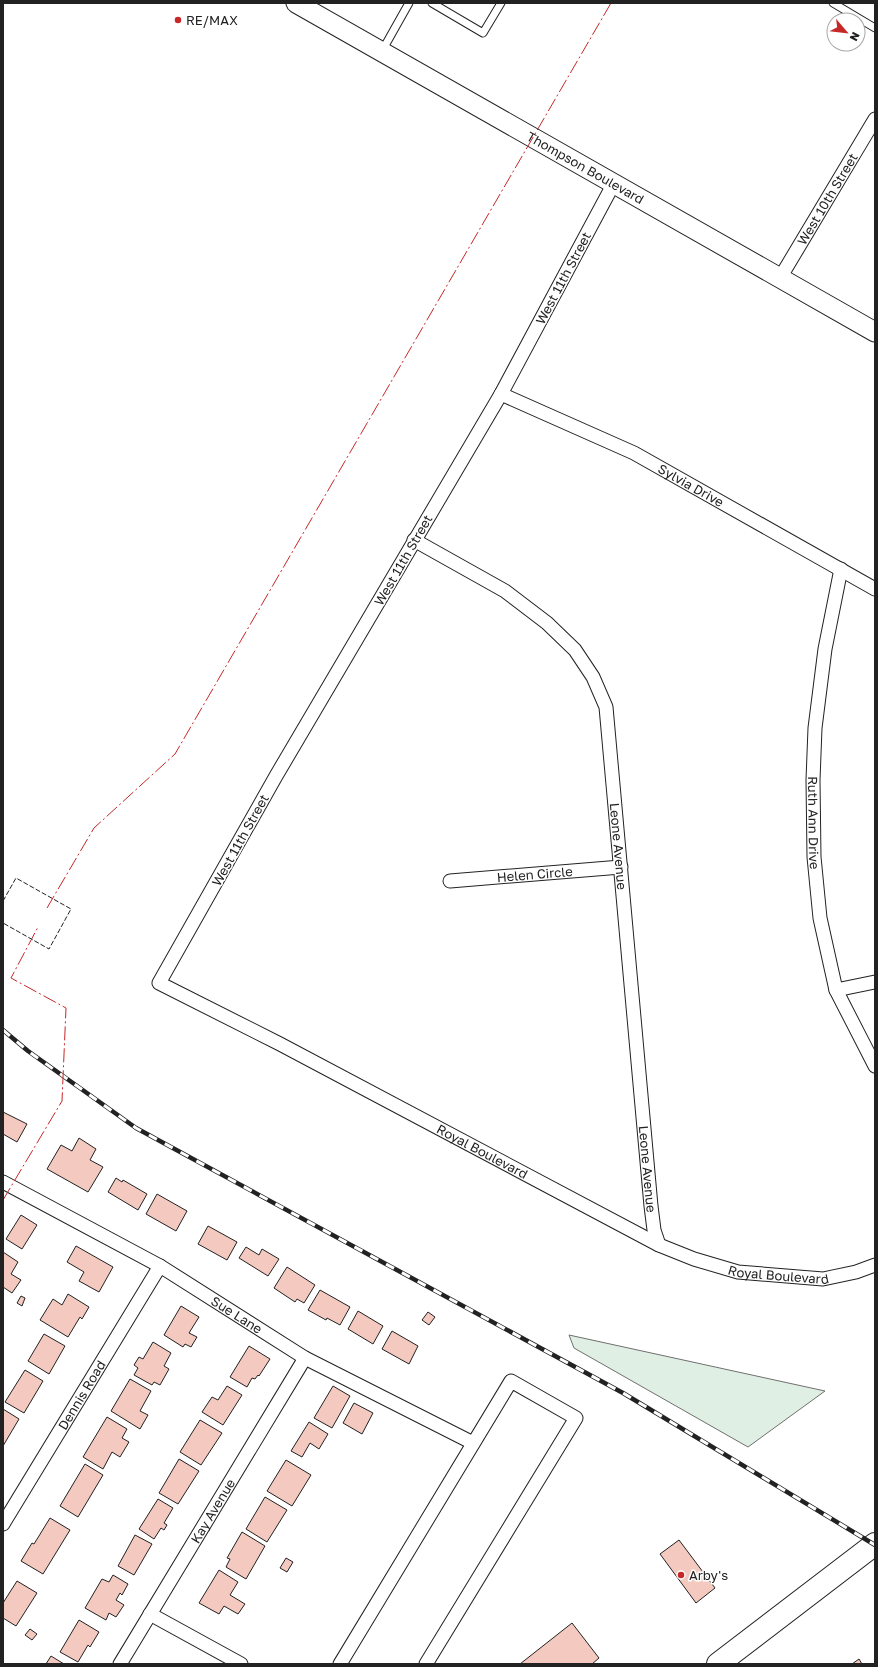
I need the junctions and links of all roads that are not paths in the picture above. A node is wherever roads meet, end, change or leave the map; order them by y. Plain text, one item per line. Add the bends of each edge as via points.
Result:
1 (296, 3) edge
2 (409, 3) edge
3 (432, 3) edge
4 (501, 3) edge
5 (833, 3) edge
6 (875, 28) edge
7 (382, 52) junction
8 (875, 119) edge
9 (614, 183) junction
10 (780, 278) junction
11 (875, 332) edge
12 (501, 394) junction
13 (414, 540) junction
14 (841, 570) junction
15 (875, 589) edge
16 (621, 867) junction
17 (450, 880) dead end
18 (187, 933) joint
19 (875, 982) edge
20 (836, 990) junction
21 (875, 1066) edge
22 (3, 1182) edge
23 (659, 1245) junction
24 (875, 1265) edge
25 (160, 1266) junction
26 (305, 1358) junction
27 (473, 1443) junction
28 (3, 1524) edge
29 (875, 1544) edge
30 (150, 1614) junction
31 (120, 1664) edge
32 (241, 1664) edge
33 (340, 1664) edge
34 (426, 1664) edge
35 (718, 1664) edge

1 - 7 main road, Thompson Boulevard
2 - 7 lane
3 - 4 lane via 483,33
5 - 6 lane
7 - 9 main road, Thompson Boulevard
8 - 10 street, West 10th Street
9 - 10 main road, Thompson Boulevard
9 - 12 street, West 11th Street
10 - 11 main road, Thompson Boulevard
12 - 13 street, West 11th Street
12 - 14 street, Sylvia Drive via 634,454
13 - 16 street, Leone Avenue via 505,591 547,623 575,650 593,677 606,706
13 - 18 street, West 11th Street
14 - 15 street, Sylvia Drive
14 - 20 street, Ruth Ann Drive via 825,650 815,728 813,780 814,858 820,918
16 - 17 street, Helen Circle
16 - 23 street, Leone Avenue via 651,1206
18 - 23 street, Royal Boulevard via 159,983
19 - 20 street
20 - 21 street, Ruth Ann Drive
22 - 25 street, Sue Lane
23 - 24 street, Royal Boulevard via 738,1272 823,1279
25 - 26 street, Sue Lane
25 - 28 street, Dennis Road
26 - 27 street, Sue Lane
26 - 30 street, Kay Avenue
27 - 33 street
27 - 34 street via 511,1381 576,1418
29 - 35 highway
30 - 31 street, Kay Avenue
30 - 32 street

